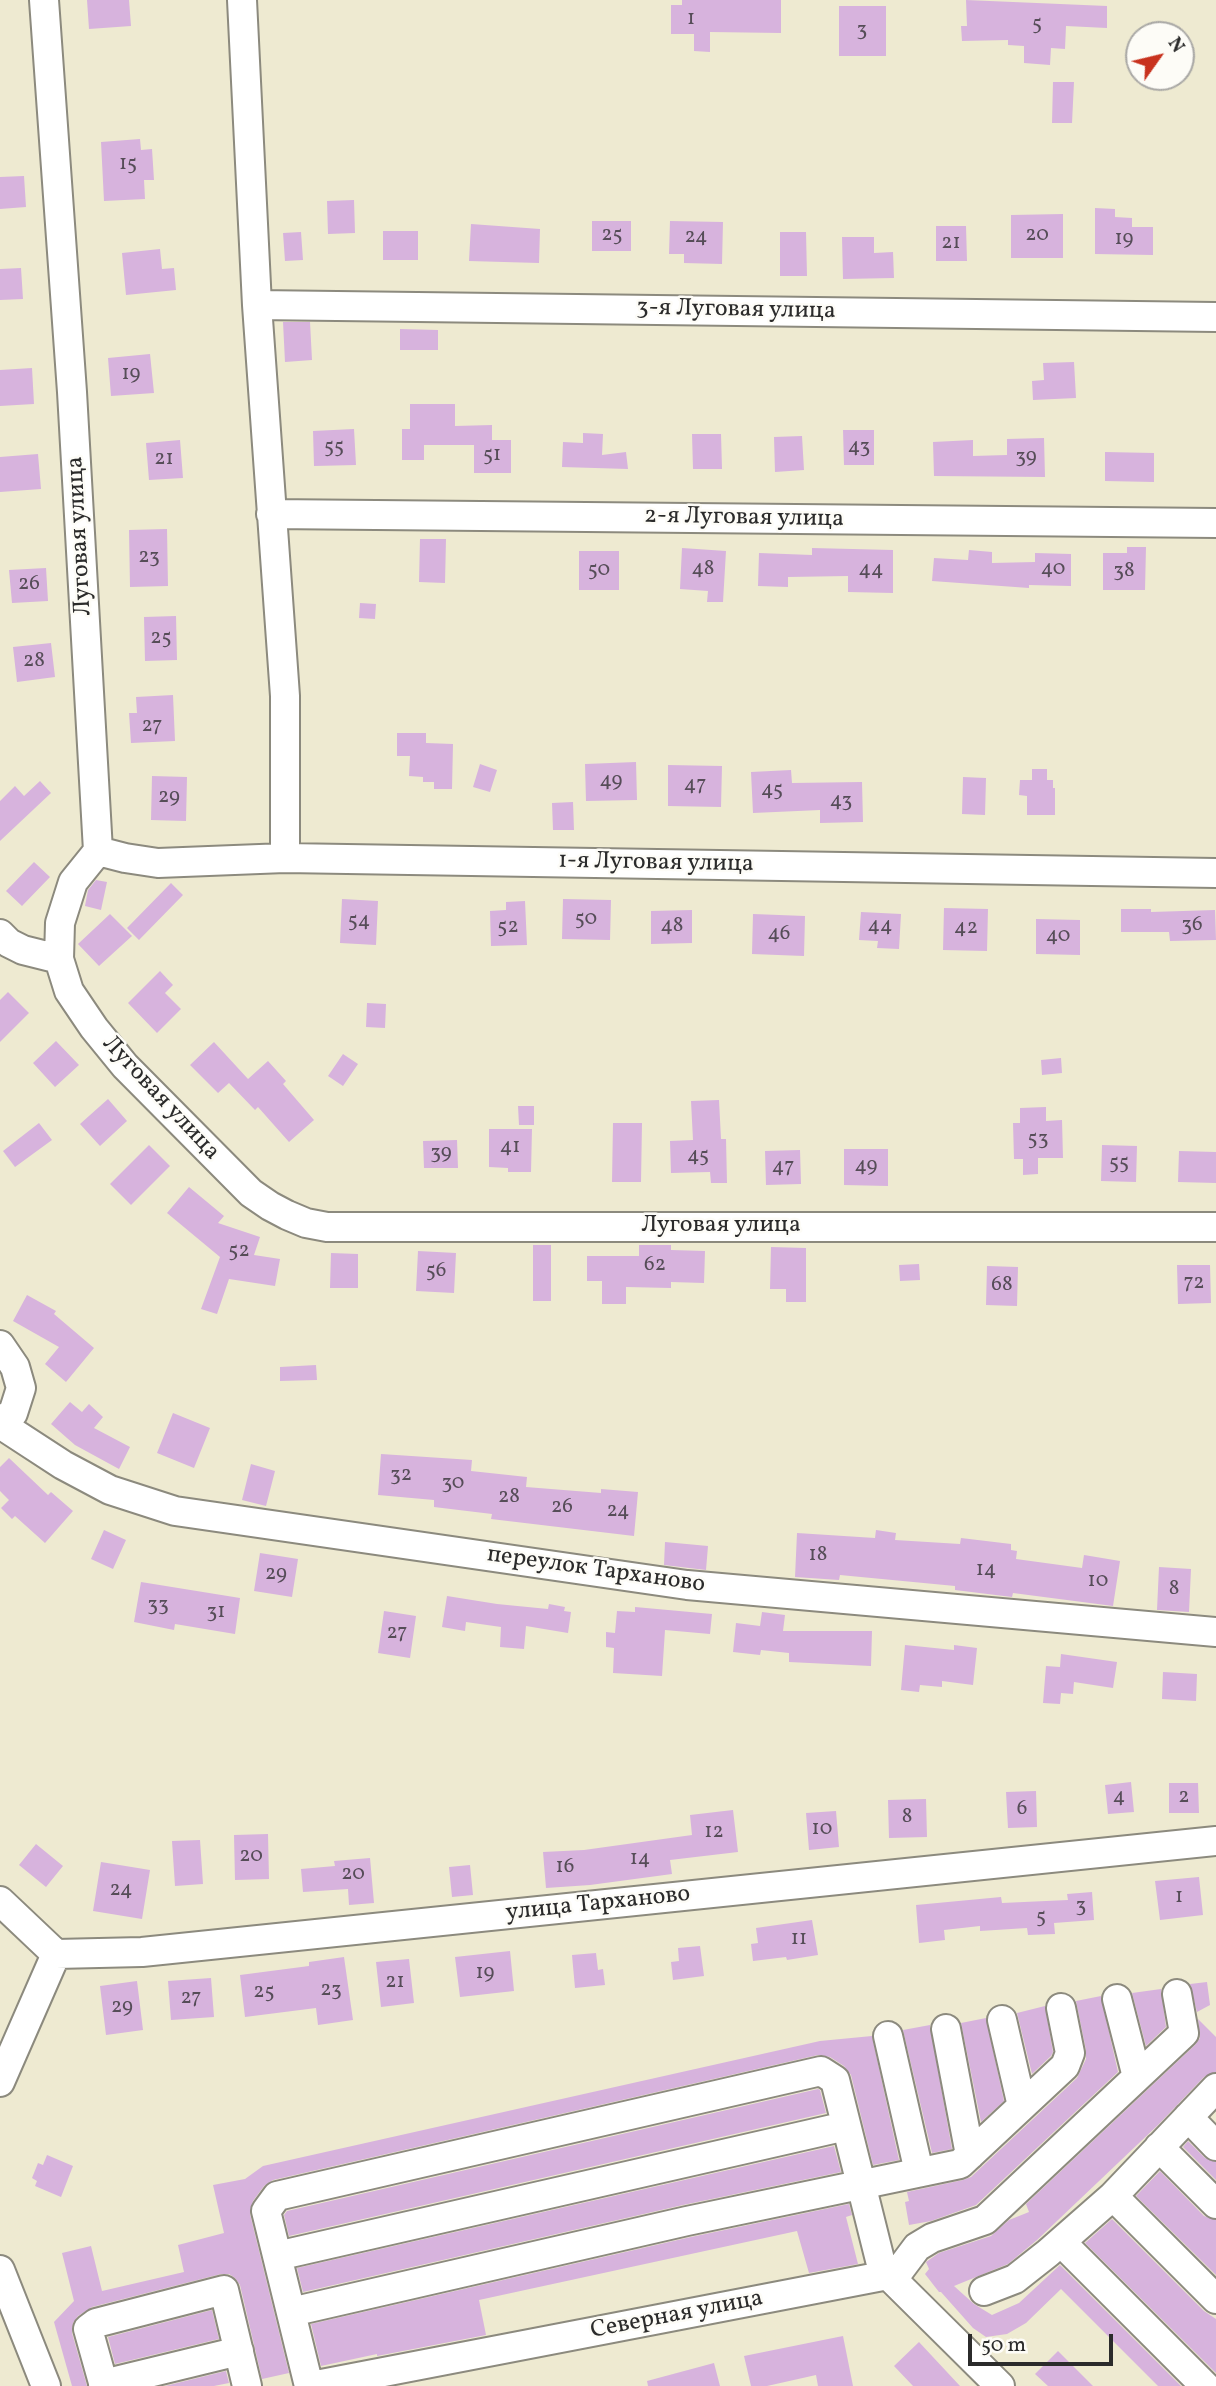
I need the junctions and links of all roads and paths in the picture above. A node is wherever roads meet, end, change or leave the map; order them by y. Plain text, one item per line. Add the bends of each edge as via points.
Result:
1 (44, 0) edge
2 (242, 0) edge
3 (257, 305) junction
4 (1216, 317) edge
5 (271, 514) junction
6 (1216, 523) edge
7 (98, 851) junction
8 (285, 858) junction
9 (1216, 873) edge
10 (0, 934) edge
11 (59, 959) junction
12 (1216, 1227) edge
13 (0, 1345) edge
14 (0, 1422) edge
15 (1216, 1632) edge
16 (1216, 1841) edge
17 (0, 1901) edge
18 (56, 1954) junction
19 (1177, 1994) dead end
20 (1117, 1999) dead end
21 (1061, 2008) dead end
22 (1002, 2020) dead end
23 (946, 2029) dead end
24 (888, 2036) dead end
25 (1137, 2077) junction
26 (0, 2082) edge
27 (1216, 2088) edge
28 (1022, 2106) junction
29 (1188, 2117) junction
30 (846, 2126) junction
31 (1216, 2146) edge
32 (1159, 2147) junction
33 (970, 2155) junction
34 (919, 2172) junction
35 (861, 2184) junction
36 (1113, 2196) junction
37 (1216, 2204) edge
38 (1061, 2242) junction
39 (277, 2256) junction
40 (0, 2270) edge
41 (888, 2278) junction
42 (984, 2291) dead end
43 (1216, 2299) edge
44 (291, 2312) junction
45 (239, 2351) junction
46 (104, 2385) edge
47 (46, 2386) edge
48 (247, 2386) edge
49 (310, 2386) edge
50 (1000, 2386) edge
51 (1205, 2386) edge

1 - 7 street, Луговая улица
2 - 3 street
3 - 4 street, 3-я Луговая улица
3 - 5 street
5 - 6 street, 2-я Луговая улица
5 - 8 street via 285,695
7 - 8 street, 1-я Луговая улица via 158,863
7 - 11 street, Луговая улица via 73,883 60,923
8 - 9 street, 1-я Луговая улица
10 - 11 street via 23,950
11 - 12 street, Луговая улица via 69,991 125,1066 251,1193 306,1223 327,1227
13 - 14 street, переулок Тарханово via 15,1367 21,1388 13,1413
14 - 15 street, переулок Тарханово via 110,1490 175,1511 687,1585
16 - 18 street, улица Тарханово via 142,1952
17 - 18 street
18 - 26 street
19 - 25 street via 1184,2034
20 - 25 street
21 - 28 street via 1070,2053 1065,2066
22 - 28 street
23 - 33 street
24 - 34 street
25 - 41 street via 985,2220 932,2238
27 - 29 street
28 - 33 street
29 - 31 street
29 - 32 street
30 - 35 street
30 - 39 street
30 - 39 street via 835,2080 821,2071 277,2196 266,2211
32 - 36 street
32 - 37 street
33 - 34 street via 960,2164
34 - 35 street
35 - 41 street
35 - 44 street
36 - 38 street
36 - 43 street
38 - 42 street via 1015,2279
38 - 51 street
39 - 44 street
40 - 47 street
41 - 49 street, Северная улица
41 - 50 street
44 - 49 street
45 - 46 street
45 - 46 street via 224,2290 96,2323 88,2329
45 - 48 street

